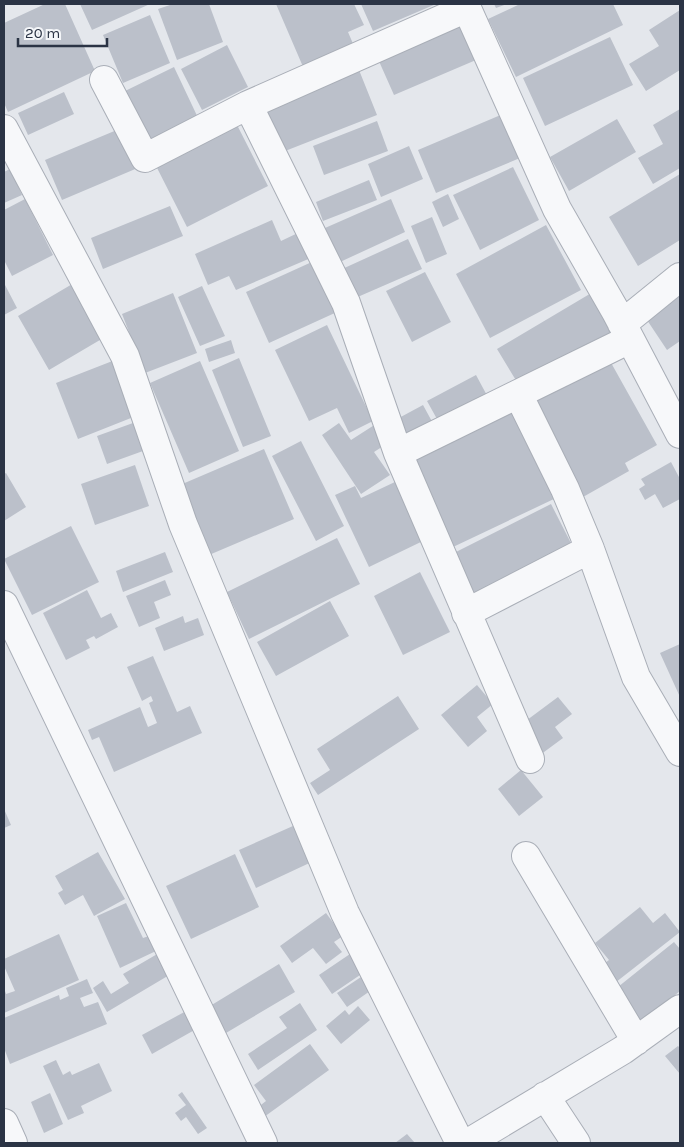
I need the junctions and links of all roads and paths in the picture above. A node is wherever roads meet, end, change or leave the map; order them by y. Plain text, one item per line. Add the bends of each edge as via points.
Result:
1 (466, 6) edge
2 (104, 80) dead end
3 (248, 105) junction
4 (4, 129) edge
5 (680, 277) edge
6 (626, 331) junction
7 (518, 394) junction
8 (673, 402) edge
9 (680, 434) edge
10 (398, 453) junction
11 (590, 549) junction
12 (4, 605) edge
13 (466, 613) junction
14 (680, 752) edge
15 (530, 759) dead end
16 (526, 856) dead end
17 (680, 1009) edge
18 (636, 1041) junction
19 (545, 1096) junction
20 (4, 1123) edge
21 (13, 1143) edge
22 (263, 1143) edge
23 (460, 1143) edge
24 (468, 1143) edge
25 (576, 1143) edge

1 - 3 street
1 - 6 street via 557,209
2 - 3 street via 145,158
3 - 10 street via 346,303
4 - 23 street via 125,356 183,524 345,913
5 - 6 street
6 - 7 street
6 - 8 street
7 - 10 street
7 - 11 street
8 - 9 street
10 - 13 street
11 - 13 street
11 - 14 street via 636,677
12 - 22 street
13 - 15 street
16 - 18 street
17 - 18 street
18 - 19 street
19 - 24 street
19 - 25 street
20 - 21 street

